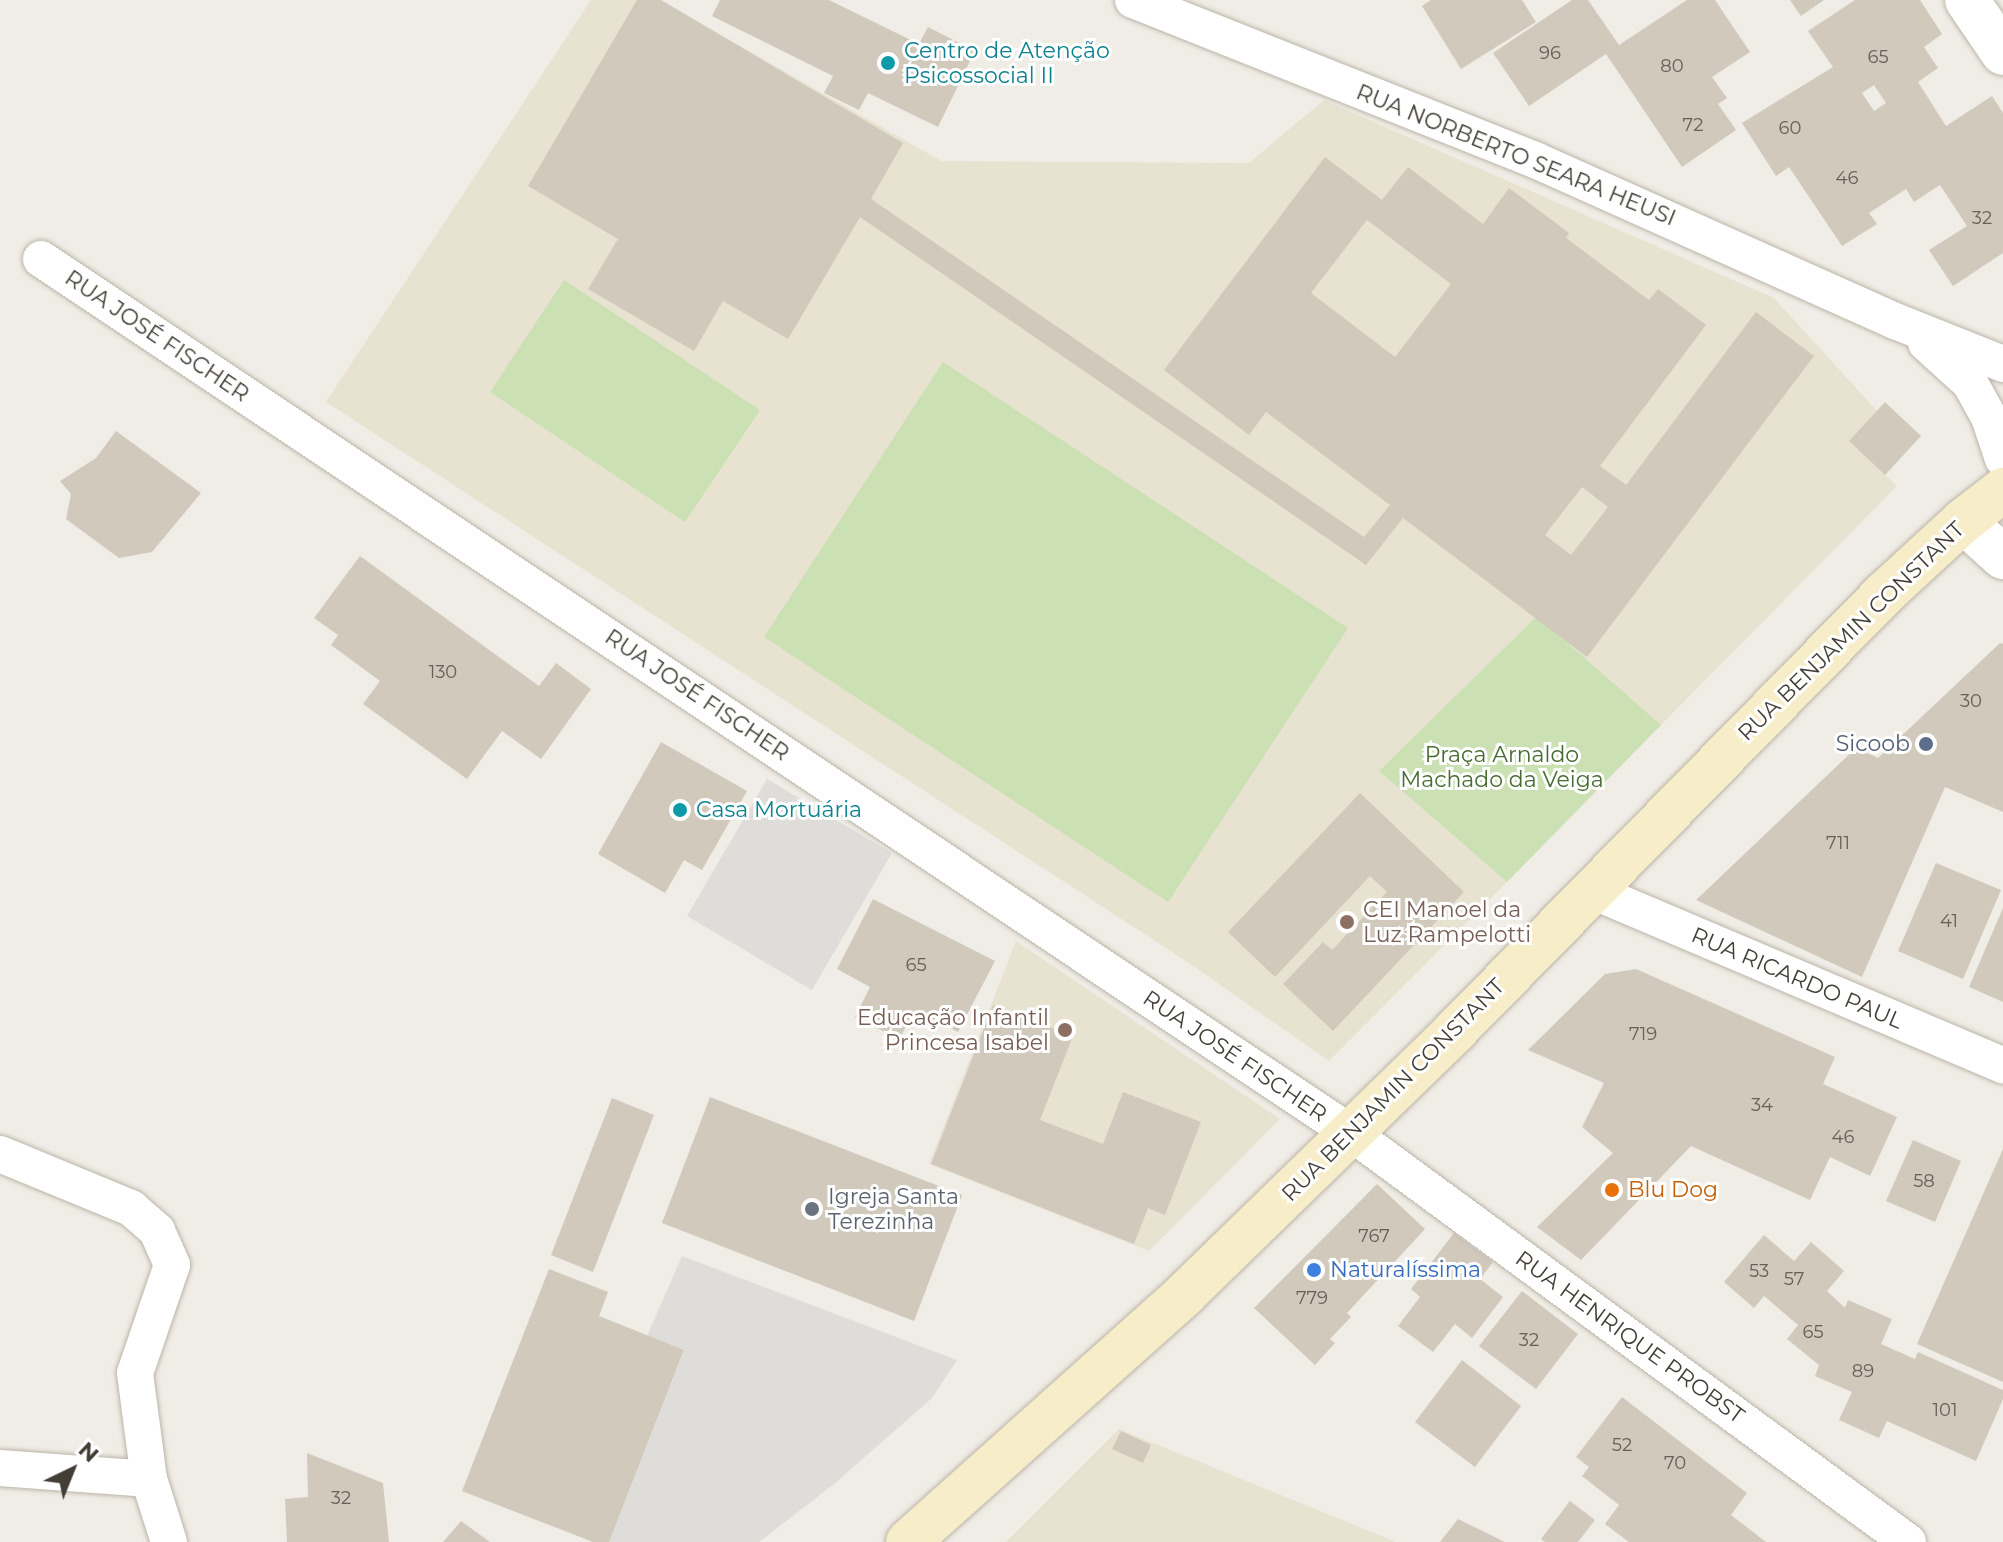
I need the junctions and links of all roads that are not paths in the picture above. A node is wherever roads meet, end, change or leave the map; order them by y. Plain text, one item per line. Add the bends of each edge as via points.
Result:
1 (1133, 0) edge
2 (1967, 0) edge
3 (2003, 53) edge
4 (41, 259) dead end
5 (1895, 321) junction
6 (2003, 364) edge
7 (2003, 459) edge
8 (2003, 490) edge
9 (1963, 521) junction
10 (2003, 557) edge
11 (1590, 890) junction
12 (2003, 1065) edge
13 (1351, 1133) junction
14 (0, 1154) edge
15 (0, 1468) edge
16 (149, 1479) junction
17 (169, 1542) edge
18 (908, 1542) edge
19 (1908, 1542) edge

1 - 5 street, RUA NORBERTO SEARA HEUSI via 1550,166
2 - 3 street
4 - 13 street, RUA JOSÉ FISCHER
5 - 6 street, RUA NORBERTO SEARA HEUSI
5 - 7 street, RUA NORBERTO SEARA HEUSI via 1948,359 1970,383
8 - 9 main road, RUA BENJAMIN CONSTANT
9 - 10 street
9 - 11 main road, RUA BENJAMIN CONSTANT
11 - 12 street, RUA RICARDO PAUL
11 - 13 main road, RUA BENJAMIN CONSTANT
13 - 18 main road, RUA BENJAMIN CONSTANT via 1185,1294
13 - 19 street, RUA HENRIQUE PROBST
14 - 16 street via 131,1208 157,1231 172,1265 135,1373
15 - 16 street
16 - 17 street

